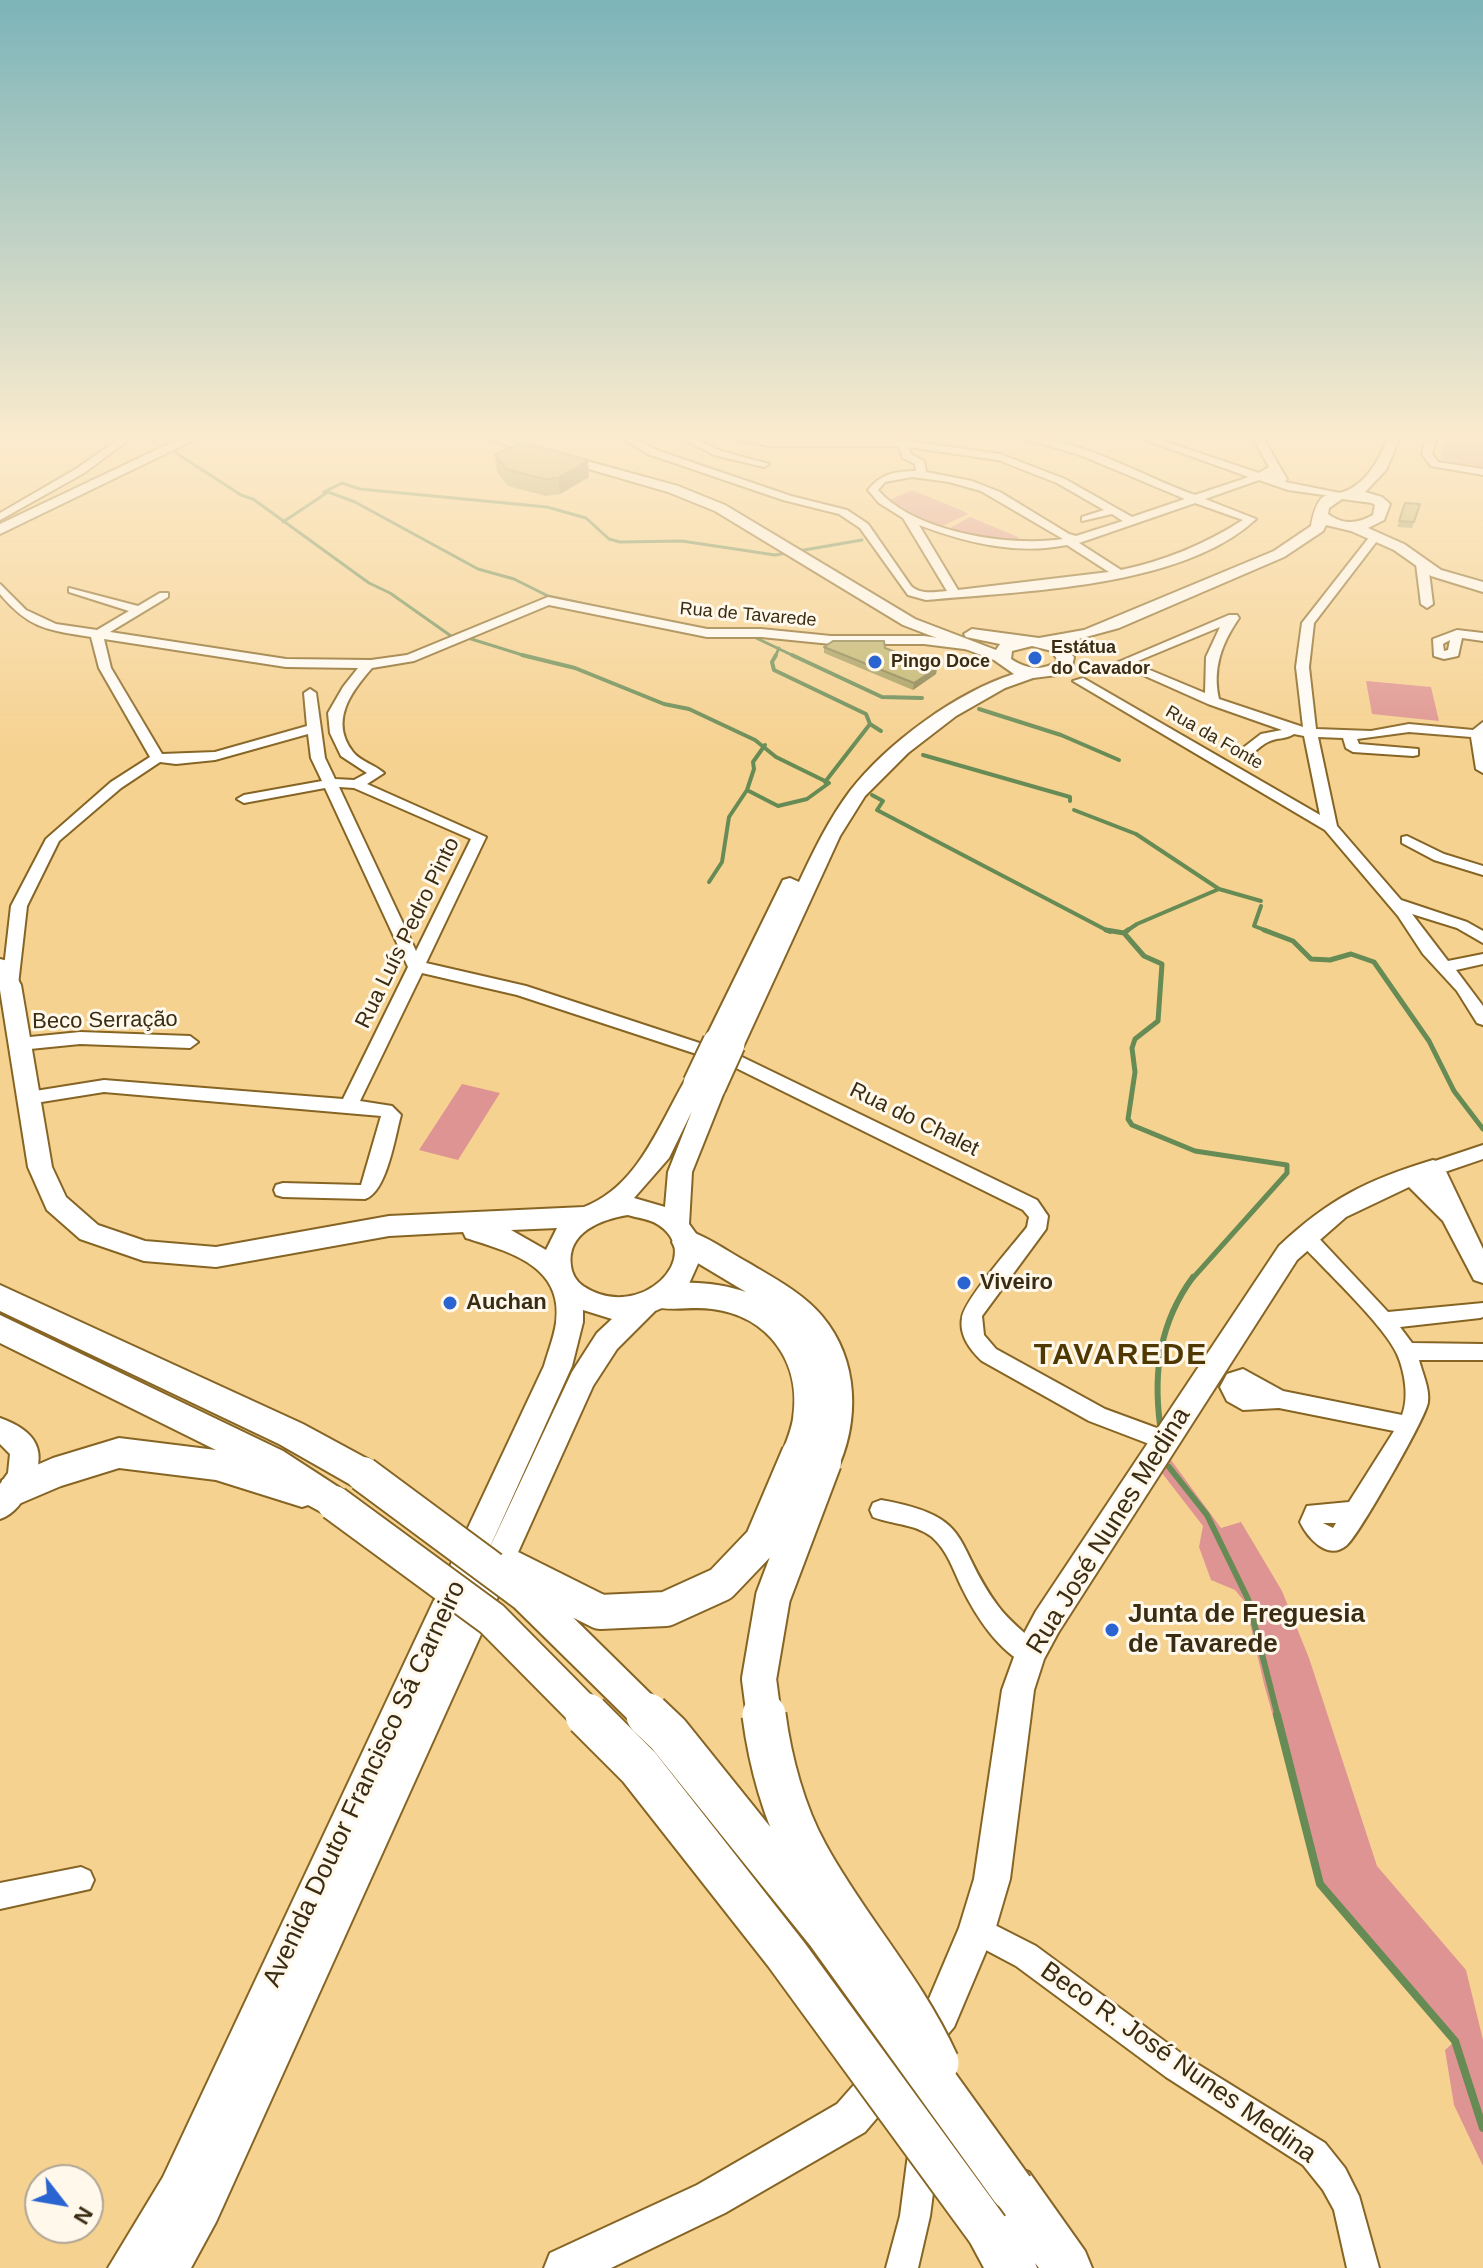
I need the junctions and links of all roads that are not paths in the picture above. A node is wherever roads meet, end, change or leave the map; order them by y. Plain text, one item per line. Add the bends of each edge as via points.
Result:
1 (779, 544) edge
2 (794, 544) edge
3 (877, 544) edge
4 (927, 544) edge
5 (992, 544) edge
6 (1050, 544) edge
7 (1078, 544) edge
8 (1205, 544) edge
9 (1296, 544) edge
10 (1317, 544) edge
11 (1368, 544) edge
12 (1391, 544) edge
13 (1397, 544) edge
14 (1399, 547) junction
15 (1420, 563) junction
16 (1118, 573) junction
17 (1483, 584) edge
18 (0, 587) edge
19 (73, 590) dead end
20 (954, 593) junction
21 (164, 595) dead end
22 (1427, 604) dead end
23 (136, 609) junction
24 (1457, 634) dead end
25 (97, 635) junction
26 (1483, 637) edge
27 (1017, 642) junction
28 (1042, 642) junction
29 (980, 647) junction
30 (1066, 657) junction
31 (1002, 660) junction
32 (368, 664) junction
33 (1033, 673) junction
34 (1079, 681) dead end
35 (310, 693) dead end
36 (1213, 701) junction
37 (312, 729) junction
38 (1291, 729) junction
39 (1480, 730) edge
40 (1311, 733) junction
41 (1349, 734) junction
42 (1413, 752) dead end
43 (1244, 754) dead end
44 (157, 758) junction
45 (1482, 761) edge
46 (331, 783) junction
47 (356, 784) junction
48 (244, 799) dead end
49 (1330, 827) junction
50 (1407, 840) dead end
51 (1483, 871) edge
52 (1397, 904) junction
53 (1483, 938) edge
54 (1483, 959) edge
55 (415, 966) junction
56 (1444, 967) junction
57 (4, 975) edge
58 (1483, 1019) edge
59 (190, 1042) dead end
60 (724, 1043) junction
61 (20, 1044) junction
62 (705, 1085) junction
63 (29, 1098) junction
64 (349, 1106) junction
65 (1483, 1152) edge
66 (1423, 1172) junction
67 (283, 1190) dead end
68 (598, 1212) junction
69 (446, 1223) junction
70 (682, 1233) junction
71 (1306, 1237) junction
72 (1475, 1248) edge
73 (1483, 1273) edge
74 (563, 1279) junction
75 (0, 1297) edge
76 (654, 1301) junction
77 (1480, 1310) dead end
78 (1384, 1321) junction
79 (0, 1328) edge
80 (1407, 1351) junction
81 (1483, 1352) edge
82 (1279, 1399) dead end
83 (1409, 1425) junction
84 (0, 1430) edge
85 (1165, 1441) junction
86 (811, 1458) junction
87 (7, 1498) edge
88 (334, 1503) junction
89 (881, 1510) dead end
90 (1357, 1512) dead end
91 (432, 1525) junction
92 (1030, 1654) junction
93 (81, 1880) dead end
94 (0, 1896) edge
95 (977, 1930) junction
96 (941, 2014) junction
97 (966, 2126) junction
98 (129, 2268) edge
99 (168, 2268) edge
100 (565, 2268) edge
101 (902, 2268) edge
102 (1013, 2268) edge
103 (1068, 2268) edge
104 (1363, 2268) edge

1 - 29 main road via 909,622
2 - 27 main road via 916,618
3 - 20 street via 912,593
4 - 20 street
5 - 6 street
7 - 16 street
8 - 16 street
9 - 28 main road via 1113,625
10 - 30 main road
11 - 40 street via 1301,639
12 - 14 main road
13 - 14 main road
14 - 15 main road
15 - 17 main road via 1448,578
15 - 22 street
16 - 20 street via 1046,586
18 - 25 street, Rua de Tavarede via 34,621
19 - 23 street
21 - 23 street
23 - 25 street
24 - 26 street
25 - 32 street, Rua de Tavarede via 286,663
25 - 44 street via 105,668
27 - 28 main road
27 - 31 main road via 1004,648
28 - 30 main road
29 - 31 main road
29 - 32 street, Rua de Tavarede via 924,640 707,633 548,601 422,653
30 - 33 main road via 1061,668
31 - 33 main road
31 - 60 main road via 988,679 917,721 878,755 813,833
32 - 47 street via 335,713 348,756 377,773
33 - 60 main road via 999,684 945,716 858,793 830,836
34 - 49 street, Rua da Fonte
35 - 37 street
36 - 36 street via 1211,662 1218,638 1233,618 1122,663
36 - 38 street
37 - 44 street via 216,754 172,761
37 - 46 street
38 - 40 street
38 - 43 street via 1266,737
39 - 41 street via 1409,728
39 - 45 street
40 - 41 street
40 - 49 street
41 - 42 street via 1353,748
44 - 57 street via 53,839 19,906
46 - 47 street, Rua Luís Pedro Pinto
46 - 48 street, Rua Luís Pedro Pinto
46 - 55 street
47 - 55 street, Rua Luís Pedro Pinto via 479,837
49 - 52 street
50 - 51 street
52 - 53 street via 1462,925
52 - 56 street
54 - 56 street
55 - 64 street, Rua Luís Pedro Pinto
55 - 85 street, Rua do Chalet via 520,990 736,1061 1022,1200 1039,1216 1036,1229 972,1314 969,1329 976,1344 1097,1415
56 - 58 street
57 - 61 main road
59 - 61 street, Beco Serração via 80,1038
60 - 62 main road, bridge
61 - 63 main road
62 - 68 main road via 655,1160
62 - 70 main road via 680,1172
63 - 64 street via 104,1086
63 - 69 main road via 40,1167 56,1203 89,1232 144,1251 216,1257 389,1226
64 - 67 street via 392,1115 371,1187 365,1192
65 - 66 street
66 - 71 main road, Rua José Nunes Medina via 1378,1188
66 - 72 main road via 1445,1191 1452,1215
68 - 69 main road
68 - 70 main road via 646,1208
68 - 74 main road via 572,1227 562,1241 557,1255
69 - 74 main road via 508,1239
70 - 76 main road via 689,1257 685,1272 676,1286
70 - 86 main road via 782,1296 816,1330 839,1389 831,1441
71 - 78 street
71 - 85 main road, Rua José Nunes Medina via 1288,1253
72 - 73 main road
74 - 76 main road via 583,1300 602,1307 624,1309
74 - 98 main road, Avenida Doutor Francisco Sá Carneiro via 570,1322 558,1366 177,2191
75 - 91 main road, bridge via 291,1434 363,1474
76 - 86 main road via 713,1296 765,1311 797,1341 811,1383
76 - 99 main road, Avenida Doutor Francisco Sá Carneiro via 607,1341 582,1380 202,2208
77 - 78 street
78 - 80 street
79 - 88 main road via 271,1461
80 - 81 street
80 - 83 street via 1418,1401
82 - 83 street
83 - 90 street
84 - 87 main road via 18,1440 25,1454 24,1472
85 - 92 main road, Rua José Nunes Medina
86 - 91 main road, bridge via 762,1541 721,1584 666,1609 600,1612
86 - 97 main road, bridge via 773,1597 759,1679 770,1760 806,1854 920,2026
87 - 88 main road via 53,1473 119,1453 216,1465
88 - 102 main road, bridge via 492,1619 639,1767 786,1954
89 - 92 street via 917,1516 945,1532 990,1614
91 - 97 main road, bridge via 525,1594 668,1734 827,1932
92 - 95 main road, Rua José Nunes Medina via 1011,1726 992,1879
93 - 94 street
95 - 96 main road, Rua José Nunes Medina
95 - 104 street, Beco R. José Nunes Medina via 1026,1956 1176,2067 1314,2154 1348,2207
96 - 100 main road, Rua José Nunes Medina via 851,2118 711,2199
96 - 101 street via 915,2216
97 - 103 main road, bridge

